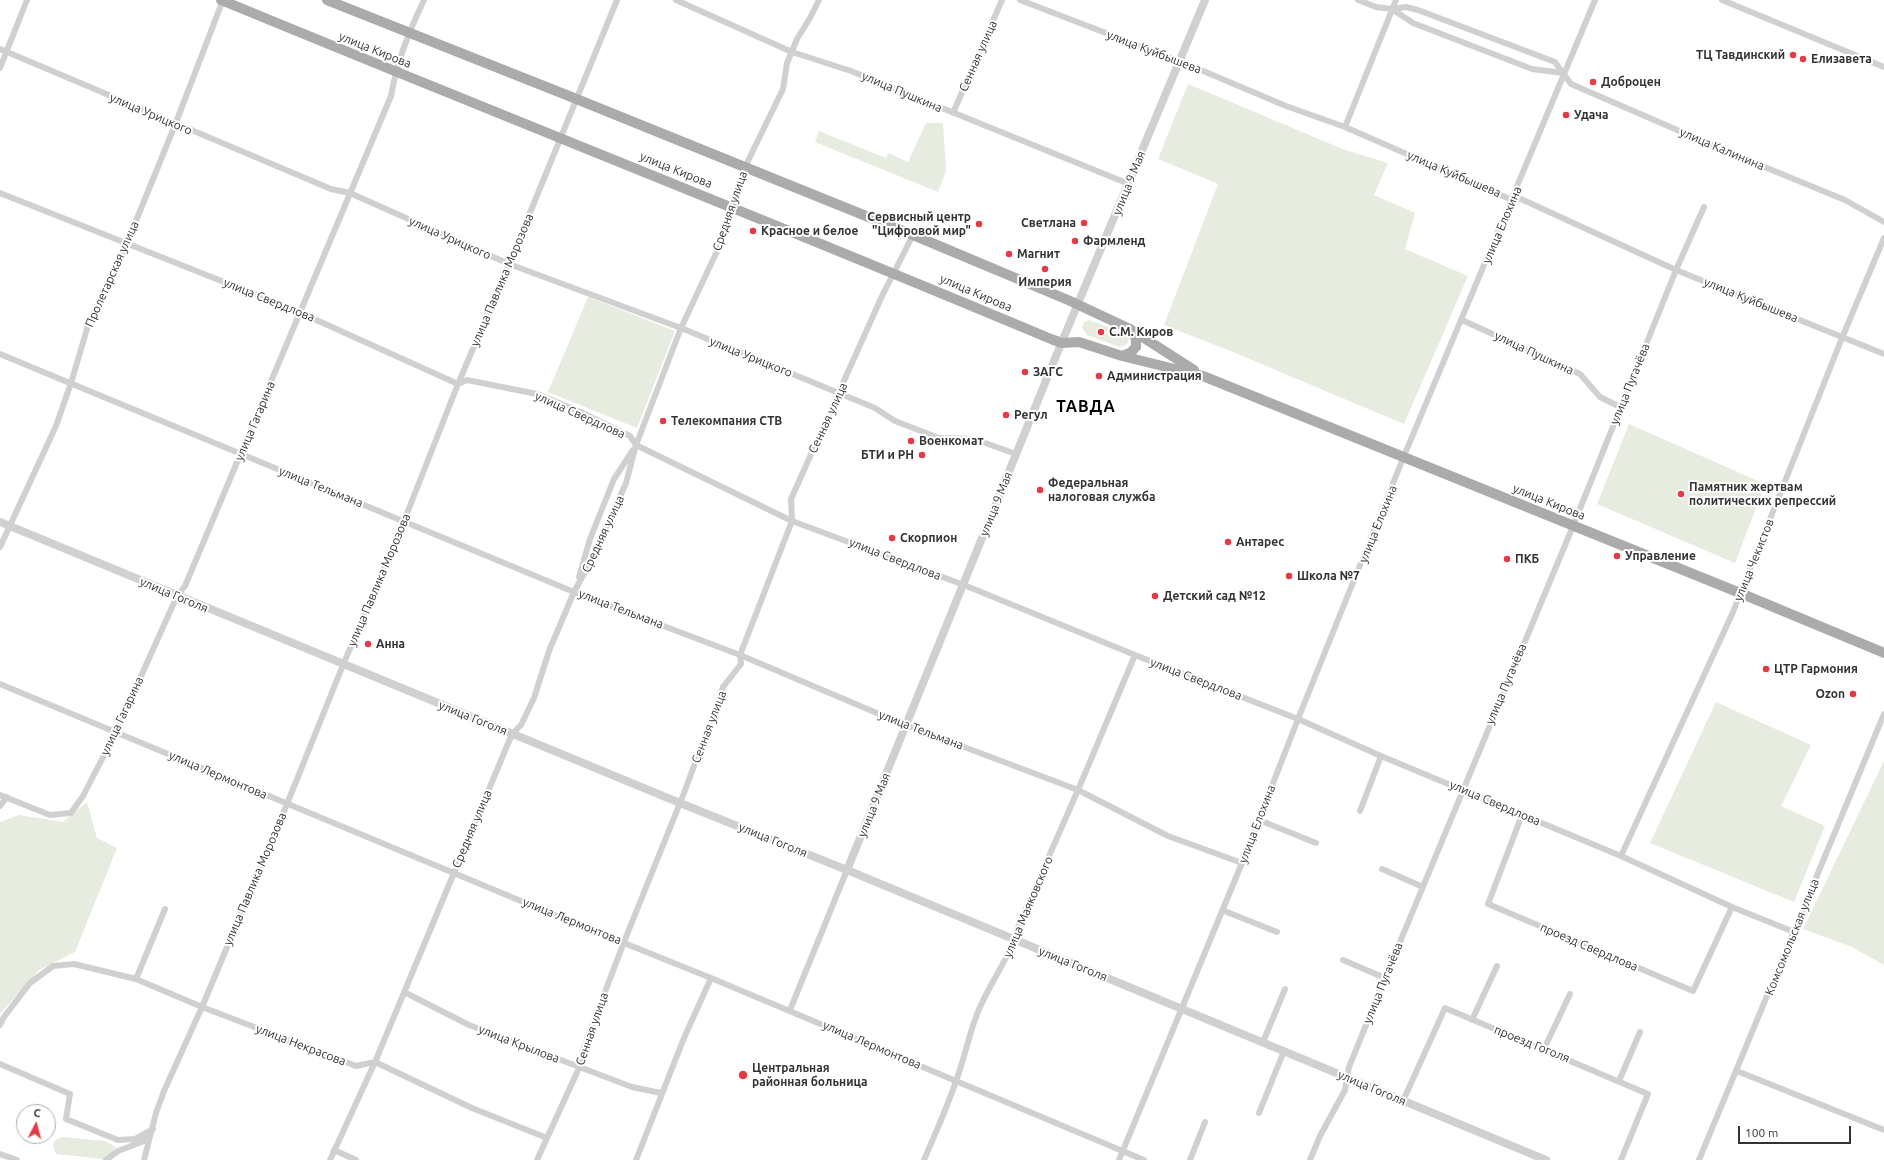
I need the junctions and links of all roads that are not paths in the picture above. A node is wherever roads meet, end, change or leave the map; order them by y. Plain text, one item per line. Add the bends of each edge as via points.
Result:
1 (27, 0) edge
2 (223, 0) edge
3 (326, 0) edge
4 (424, 0) edge
5 (618, 0) edge
6 (676, 0) edge
7 (819, 0) edge
8 (1002, 0) edge
9 (1020, 0) edge
10 (1205, 0) edge
11 (1358, 0) edge
12 (1396, 0) edge
13 (1595, 0) edge
14 (1722, 0) edge
15 (1392, 9) junction
16 (409, 33) junction
17 (3, 51) edge
18 (792, 52) junction
19 (1179, 61) junction
20 (1884, 67) edge
21 (0, 68) edge
22 (395, 72) junction
23 (1564, 72) junction
24 (576, 99) junction
25 (953, 113) junction
26 (175, 125) junction
27 (1345, 127) junction
28 (561, 138) junction
29 (745, 168) junction
30 (1129, 184) junction
31 (0, 193) edge
32 (350, 193) junction
33 (1512, 200) junction
34 (731, 206) junction
35 (1704, 207) dead end
36 (1884, 222) edge
37 (912, 235) junction
38 (1884, 238) edge
39 (127, 243) junction
40 (509, 264) junction
41 (1676, 270) junction
42 (894, 272) junction
43 (1078, 304) junction
44 (300, 312) junction
45 (1462, 320) junction
46 (681, 328) junction
47 (1130, 329) junction
48 (1842, 338) junction
49 (1062, 343) junction
50 (0, 354) edge
51 (1884, 354) edge
52 (1122, 356) junction
53 (1203, 376) junction
54 (71, 384) junction
55 (458, 384) junction
56 (838, 393) junction
57 (1620, 407) junction
58 (636, 446) junction
59 (1016, 454) junction
60 (241, 455) junction
61 (1404, 456) junction
62 (404, 521) junction
63 (792, 521) junction
64 (0, 522) edge
65 (10, 526) junction
66 (1573, 526) junction
67 (0, 547) edge
68 (964, 585) junction
69 (574, 592) junction
70 (1740, 593) junction
71 (177, 596) junction
72 (1884, 653) edge
73 (740, 655) junction
74 (1135, 655) junction
75 (343, 665) junction
76 (0, 684) edge
77 (1884, 714) edge
78 (1298, 719) junction
79 (906, 725) junction
80 (116, 732) junction
81 (512, 734) junction
82 (1381, 756) junction
83 (1463, 789) junction
84 (1078, 790) junction
85 (0, 795) edge
86 (7, 797) junction
87 (287, 804) junction
88 (680, 804) junction
89 (0, 806) edge
90 (1360, 811) dead end
91 (1522, 816) junction
92 (1260, 820) junction
93 (1316, 843) dead end
94 (1621, 856) junction
95 (1242, 863) junction
96 (1382, 869) dead end
97 (847, 870) junction
98 (453, 872) junction
99 (1423, 887) junction
100 (1732, 907) junction
101 (165, 909) dead end
102 (1222, 910) junction
103 (1277, 932) dead end
104 (1794, 932) junction
105 (1014, 940) junction
106 (624, 942) junction
107 (1343, 960) dead end
108 (1497, 966) dead end
109 (711, 978) junction
110 (1385, 978) junction
111 (136, 979) junction
112 (1285, 989) dead end
113 (404, 992) junction
114 (1570, 994) dead end
115 (202, 1007) junction
116 (1181, 1009) junction
117 (790, 1010) junction
118 (1472, 1020) junction
119 (0, 1025) edge
120 (1640, 1032) dead end
121 (1263, 1042) junction
122 (1544, 1049) junction
123 (1284, 1051) junction
124 (375, 1062) junction
125 (0, 1064) edge
126 (579, 1068) junction
127 (1737, 1071) junction
128 (1348, 1079) junction
129 (957, 1081) junction
130 (1619, 1081) junction
131 (661, 1093) junction
132 (1403, 1102) junction
133 (1259, 1113) dead end
134 (1205, 1122) dead end
135 (153, 1129) junction
136 (1884, 1130) edge
137 (547, 1138) junction
138 (334, 1150) junction
139 (1123, 1150) junction
140 (0, 1154) edge
141 (17, 1160) edge
142 (106, 1160) edge
143 (144, 1160) edge
144 (330, 1160) edge
145 (356, 1160) edge
146 (538, 1160) edge
147 (636, 1160) edge
148 (924, 1160) edge
149 (1119, 1160) edge
150 (1144, 1160) edge
151 (1190, 1160) edge
152 (1310, 1160) edge
153 (1546, 1160) edge
154 (1621, 1160) edge
155 (1699, 1160) edge

1 - 17 street
2 - 22 main road, улица Кирова
2 - 26 street, Пролетарская улица
3 - 16 main road, улица Кирова
4 - 16 street, улица Гагарина
5 - 24 street, улица Павлика Морозова
6 - 18 street, улица Пушкина
7 - 18 street, Средняя улица
8 - 25 street, Сенная улица
9 - 19 street, улица Куйбышева
10 - 19 street, улица 9 Мая
11 - 15 street, улица Калинина via 1376,7
12 - 15 street
13 - 23 street, улица Елохина
14 - 20 street
15 - 23 street, улица Калинина via 1413,23 1532,69
15 - 23 street, улица Калинина via 1406,7 1418,10 1555,62
15 - 27 street
16 - 22 street, улица Гагарина
16 - 24 main road, улица Кирова
17 - 21 street
17 - 26 street, улица Урицкого
18 - 25 street, улица Пушкина via 851,70
18 - 29 street, Средняя улица via 787,63 783,89
19 - 27 street, улица Куйбышева via 1286,106
19 - 30 street, улица 9 Мая
22 - 28 main road, улица Кирова
22 - 32 street, улица Гагарина via 391,96
23 - 33 street, улица Елохина
23 - 36 street, улица Калинина via 1571,84 1845,200
24 - 28 street, улица Павлика Морозова
24 - 29 main road, улица Кирова
25 - 30 street, улица Пушкина
26 - 32 street, улица Урицкого via 331,189
26 - 39 street, Пролетарская улица
27 - 33 street, улица Куйбышева
28 - 34 main road, улица Кирова
28 - 40 street, улица Павлика Морозова
29 - 34 street, Средняя улица
29 - 37 main road, улица Кирова
30 - 43 street, улица 9 Мая
31 - 39 street, улица Свердлова
32 - 40 street, улица Урицкого
32 - 44 street, улица Гагарина
33 - 41 street, улица Куйбышева via 1521,199
33 - 45 street, улица Елохина
34 - 42 main road, улица Кирова
34 - 46 street, Средняя улица via 720,247
35 - 41 street, улица Пугачёва
37 - 42 street, Сенная улица
37 - 43 main road, улица Кирова
38 - 48 street, улица Чекистов
39 - 44 street, улица Свердлова
39 - 54 street, Пролетарская улица via 89,322
40 - 46 street, улица Урицкого
40 - 55 street, улица Павлика Морозова
41 - 48 street, улица Куйбышева
41 - 57 street, улица Пугачёва
42 - 49 main road, улица Кирова
42 - 56 street, Сенная улица
43 - 47 main road, улица Кирова
43 - 49 street, улица 9 Мая
44 - 55 street, улица Свердлова
44 - 60 street, улица Гагарина
45 - 57 street, улица Пушкина via 1580,374 1600,397
45 - 61 street, улица Елохина
46 - 56 street, улица Урицкого
46 - 58 street, Средняя улица
47 - 52 main road via 1136,339 1136,347 1130,354
47 - 53 main road, улица Кирова
48 - 51 street, улица Куйбышева
48 - 70 street, улица Чекистов
49 - 52 main road, улица Кирова via 1079,342
49 - 59 street, улица 9 Мая
50 - 54 street, улица Тельмана
52 - 53 main road, улица Кирова
53 - 61 main road, улица Кирова
54 - 60 street, улица Тельмана
54 - 65 street, Пролетарская улица via 56,426
55 - 58 street, улица Свердлова via 467,380 537,394 630,436
55 - 62 street, улица Павлика Морозова
56 - 59 street, улица Урицкого via 875,408 895,421 939,438 974,439
56 - 63 street, Сенная улица via 791,499
57 - 66 street, улица Пугачёва
58 - 63 street, улица Свердлова
58 - 69 street, Средняя улица via 626,483 593,557
58 - 69 street via 614,479 590,540
59 - 68 street, улица 9 Мая
60 - 62 street, улица Тельмана
60 - 71 street, улица Гагарина via 185,586
61 - 66 main road, улица Кирова
61 - 78 street, улица Елохина
62 - 69 street, улица Тельмана
62 - 75 street, улица Павлика Морозова
63 - 68 street, улица Свердлова
63 - 73 street, Сенная улица
64 - 65 street, улица Гоголя
65 - 67 street, Пролетарская улица
65 - 71 street, улица Гоголя
66 - 70 main road, улица Кирова
66 - 83 street, улица Пугачёва
68 - 74 street, улица Свердлова
68 - 79 street, улица 9 Мая
69 - 73 street, улица Тельмана
69 - 81 street, Средняя улица via 534,698 520,725
70 - 72 main road, улица Кирова
70 - 94 street, улица Чекистов
71 - 75 street, улица Гоголя
71 - 80 street, улица Гагарина
73 - 79 street, улица Тельмана
73 - 88 street, Сенная улица via 741,664 723,687
74 - 78 street, улица Свердлова
74 - 84 street, улица Маяковского
75 - 81 street, улица Гоголя
75 - 87 street, улица Павлика Морозова
76 - 80 street, улица Лермонтова
77 - 104 street, Комсомольская улица
78 - 82 street, улица Свердлова
78 - 92 street, улица Елохина
79 - 84 street, улица Тельмана
79 - 97 street, улица 9 Мая
80 - 86 street, улица Гагарина via 83,796 71,813 50,815
80 - 87 street, улица Лермонтова
81 - 88 street, улица Гоголя
81 - 98 street, Средняя улица
82 - 83 street, улица Свердлова
82 - 90 street
83 - 91 street, улица Свердлова
83 - 99 street, улица Пугачёва
84 - 95 street, улица Тельмана via 1168,836
84 - 105 street, улица Маяковского
85 - 86 street
86 - 89 street
87 - 98 street, улица Лермонтова
87 - 115 street, улица Павлика Морозова
88 - 97 street, улица Гоголя
88 - 106 street, Сенная улица
91 - 94 street, улица Свердлова
91 - 100 street, проезд Свердлова via 1488,904 1693,991
92 - 93 street
92 - 95 street, улица Елохина
94 - 100 street, улица Свердлова
95 - 102 street, улица Елохина
96 - 99 street
97 - 105 street, улица Гоголя
97 - 117 street, улица 9 Мая
98 - 106 street, улица Лермонтова
98 - 113 street, Средняя улица
99 - 110 street, улица Пугачёва
100 - 104 street, улица Свердлова
101 - 111 street
102 - 103 street
102 - 116 street, улица Елохина
104 - 127 street, Комсомольская улица
105 - 116 street, улица Гоголя
105 - 129 street, улица Маяковского via 976,1016
106 - 109 street, улица Лермонтова
106 - 126 street, Сенная улица via 584,1047
107 - 110 street
108 - 118 street
109 - 117 street, улица Лермонтова
109 - 131 street
110 - 128 street, улица Пугачёва via 1349,1067
111 - 115 street, улица Некрасова
111 - 119 street, улица Некрасова via 74,964 54,966 30,983
112 - 121 street
113 - 124 street, Средняя улица
113 - 126 street, улица Крылова via 469,1025
114 - 122 street
115 - 124 street, улица Некрасова via 356,1066
115 - 135 street, улица Павлика Морозова via 164,1090
116 - 121 street, улица Гоголя
116 - 139 street, улица Елохина
117 - 129 street, улица Лермонтова
118 - 122 street, проезд Гоголя
118 - 132 street, проезд Гоголя via 1445,1008
120 - 130 street
121 - 123 street, улица Гоголя
122 - 130 street, проезд Гоголя
123 - 128 street, улица Гоголя
123 - 133 street
124 - 137 street via 472,1108
124 - 138 street, Средняя улица
125 - 135 street via 70,1094 66,1119 118,1140 135,1139
126 - 131 street, улица Крылова via 632,1087
126 - 137 street, Сенная улица
127 - 136 street
127 - 155 street, Комсомольская улица
128 - 132 street, улица Гоголя
128 - 152 street, улица Пугачёва via 1340,1101
129 - 139 street, улица Лермонтова
129 - 148 street, улица Маяковского
130 - 154 street, проезд Гоголя via 1648,1094
131 - 147 street
132 - 153 street, улица Гоголя
134 - 151 street
135 - 142 street via 144,1141 118,1151
135 - 143 street, улица Павлика Морозова
137 - 146 street, Сенная улица
138 - 144 street, Средняя улица
138 - 145 street
139 - 149 street, улица Елохина
139 - 150 street, улица Лермонтова
140 - 141 street

